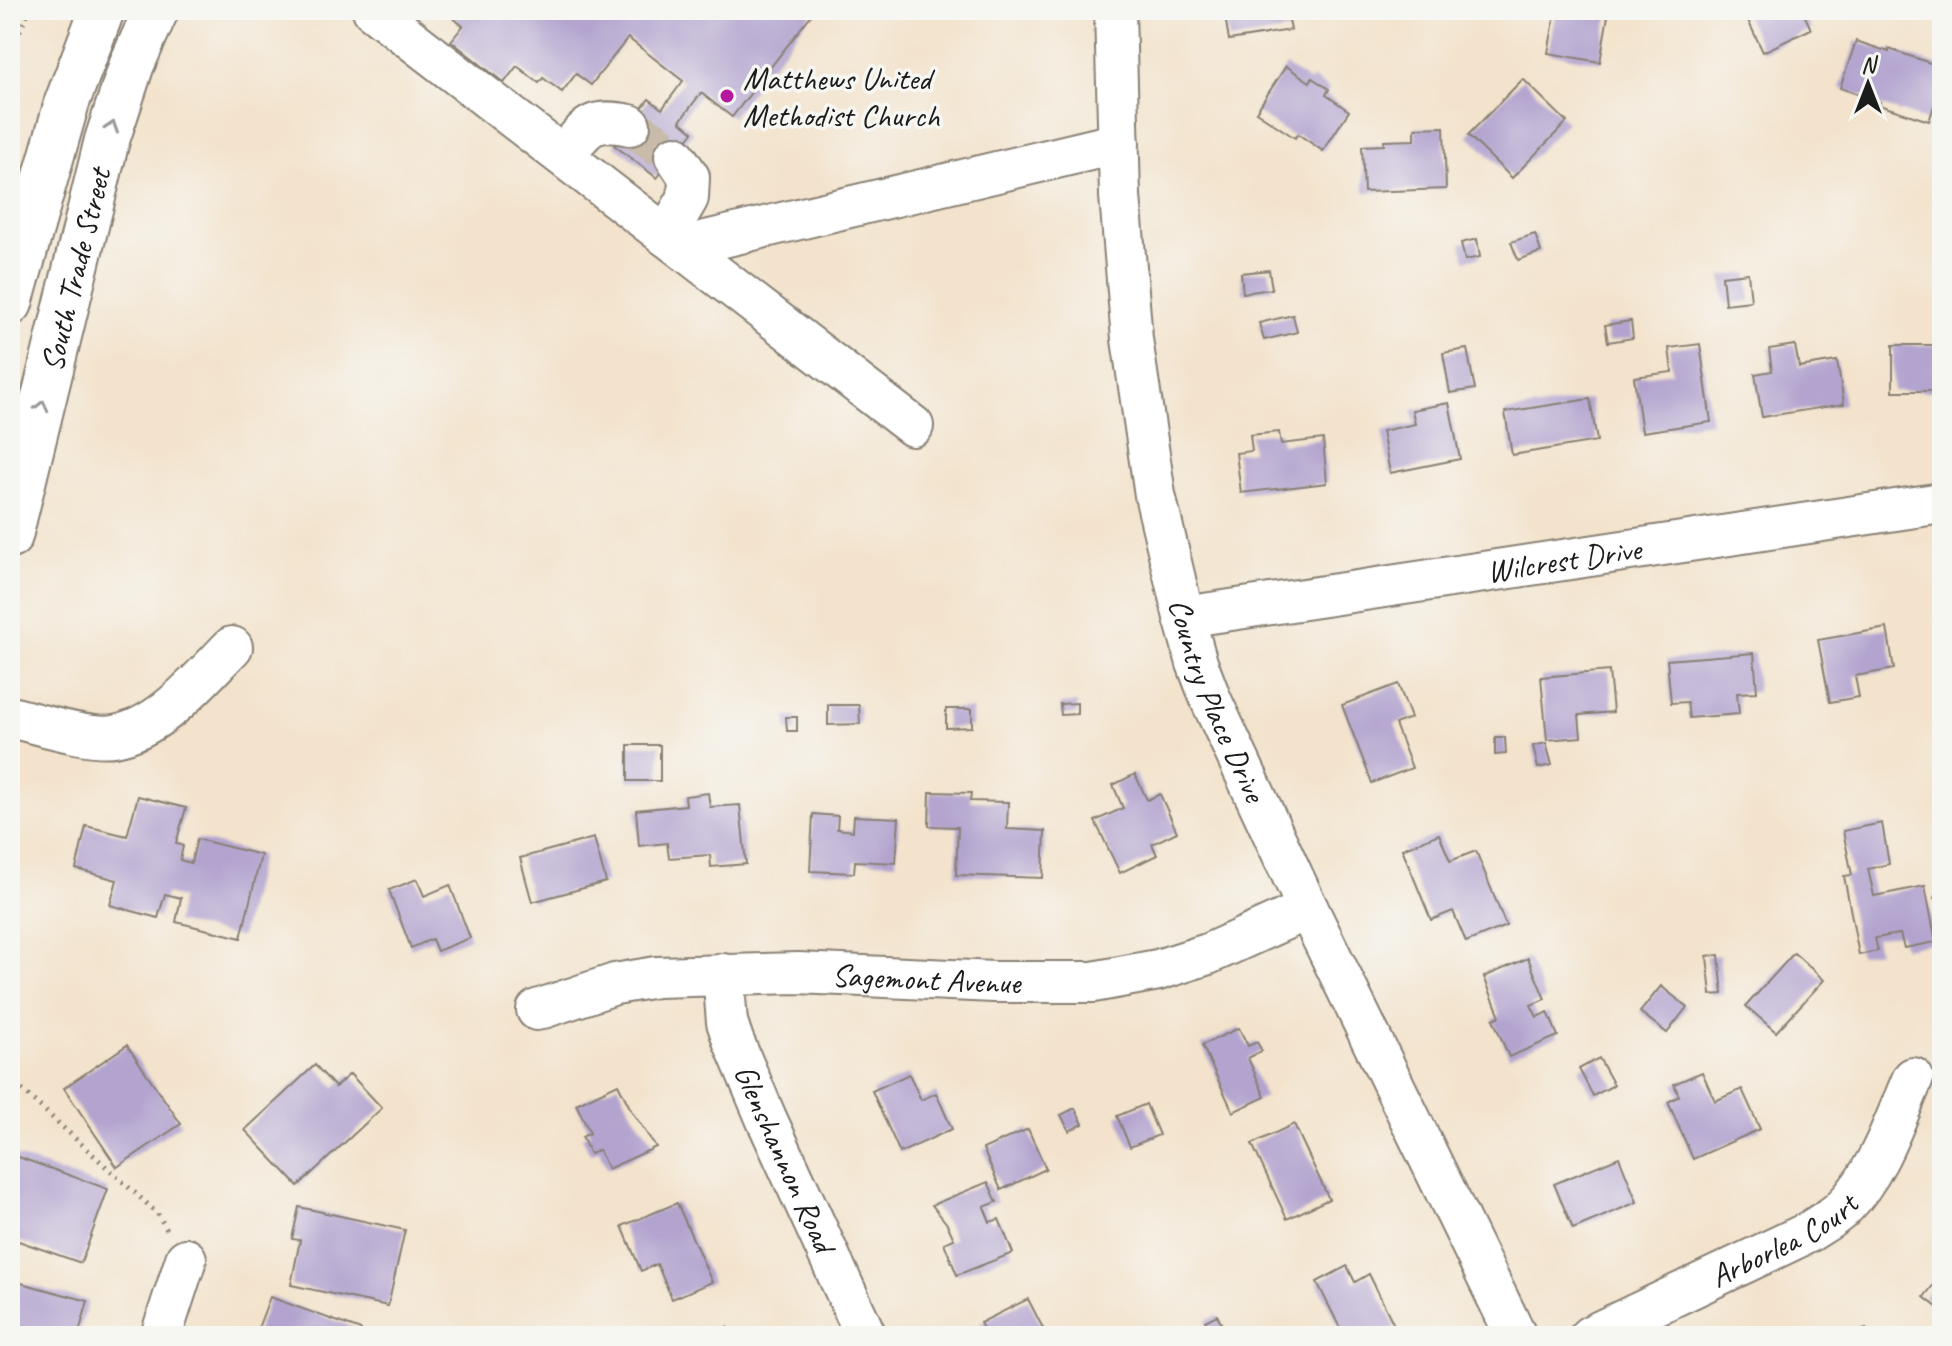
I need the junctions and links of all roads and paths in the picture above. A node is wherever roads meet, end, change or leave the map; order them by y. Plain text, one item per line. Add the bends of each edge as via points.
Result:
1 (29, 10) edge
2 (102, 10) edge
3 (156, 10) edge
4 (373, 10) edge
5 (1115, 10) edge
6 (10, 53) edge
7 (630, 125) tunnel mouth
8 (1119, 143) junction
9 (563, 155) junction
10 (675, 156) tunnel mouth
11 (673, 241) junction
12 (10, 303) edge
13 (913, 426) dead end
14 (1942, 503) edge
15 (10, 536) edge
16 (1184, 617) junction
17 (232, 647) dead end
18 (10, 717) edge
19 (1308, 909) junction
20 (723, 974) junction
21 (537, 1010) dead end
22 (1913, 1078) dead end
23 (10, 1079) edge
24 (186, 1259) joint
25 (161, 1336) edge
26 (866, 1336) edge
27 (1516, 1336) edge
28 (1590, 1336) edge

1 - 6 path
2 - 12 main road, South Trade Street via 67,102
15 -> 3 main road, South Trade Street via 107,140
4 - 9 street
5 - 8 street, Country Place Drive
7 - 9 street via 607,120 592,124
8 - 11 street
8 - 16 street, Country Place Drive via 1132,339 1155,495
9 - 11 street
10 - 11 street via 689,177 688,198
11 - 13 street
14 - 16 street, Wilcrest Drive
16 - 19 street, Country Place Drive via 1211,700
17 - 18 street via 176,704 139,728 112,737
19 - 20 street, Sagemont Avenue via 1208,954 1093,982
19 - 27 street, Country Place Drive
20 - 21 street, Sagemont Avenue via 615,984
20 - 26 street, Glenshannon Road via 733,1040
22 - 28 street, Arborlea Court via 1878,1159 1840,1211 1807,1233
23 - 24 path via 157,1213
24 - 25 street

